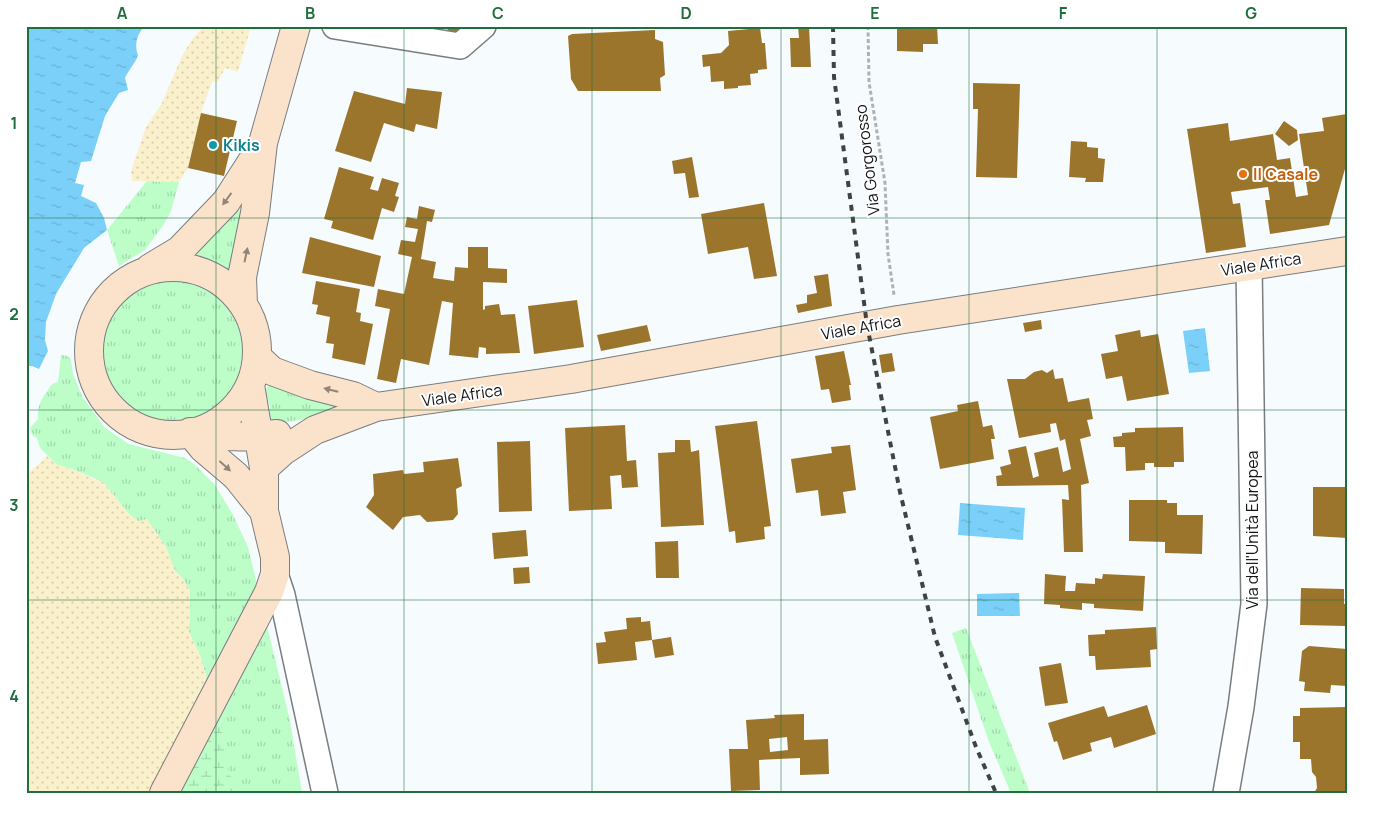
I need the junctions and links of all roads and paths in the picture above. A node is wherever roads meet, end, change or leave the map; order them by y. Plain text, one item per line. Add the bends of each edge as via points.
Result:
1 (296, 26) edge
2 (335, 26) edge
3 (483, 26) edge
4 (868, 26) edge
5 (263, 143) junction
6 (1347, 250) edge
7 (1250, 265) junction
8 (148, 270) junction
9 (243, 303) junction
10 (898, 320) junction
11 (257, 358) junction
12 (250, 385) junction
13 (376, 407) junction
14 (315, 430) junction
15 (193, 432) junction
16 (259, 436) junction
17 (264, 468) junction
18 (264, 510) junction
19 (275, 574) junction
20 (164, 793) edge
21 (325, 793) edge
22 (1226, 793) edge

1 - 5 main road
2 - 3 street via 460,46
4 - 10 path, Via Gorgorosso via 870,82 885,182 888,254
5 -> 8 main road via 226,202 180,250
9 -> 5 main road via 242,277 255,213
6 - 7 main road, Viale Africa
7 - 10 main road, Viale Africa
7 - 22 street, Via dell'Unità Europea via 1254,604
8 - 9 main road via 174,266 201,271 224,284
8 - 15 main road via 128,279 110,293 98,312 90,333 88,356 92,378 102,398 117,415 136,427 158,434
9 - 11 main road via 254,329
10 - 13 main road, Viale Africa via 571,379
11 - 12 main road
13 -> 11 main road via 353,396 272,371
12 - 15 main road via 234,410 209,428
12 - 16 main road
13 - 14 main road, Viale Africa
14 - 16 main road, Viale Africa
14 - 17 main road, Viale Africa
15 - 16 main road, Viale Africa via 214,436
15 -> 18 main road via 203,448 236,476
16 - 17 main road
17 - 18 main road
18 - 19 main road via 275,557
19 - 20 main road
19 - 21 street

